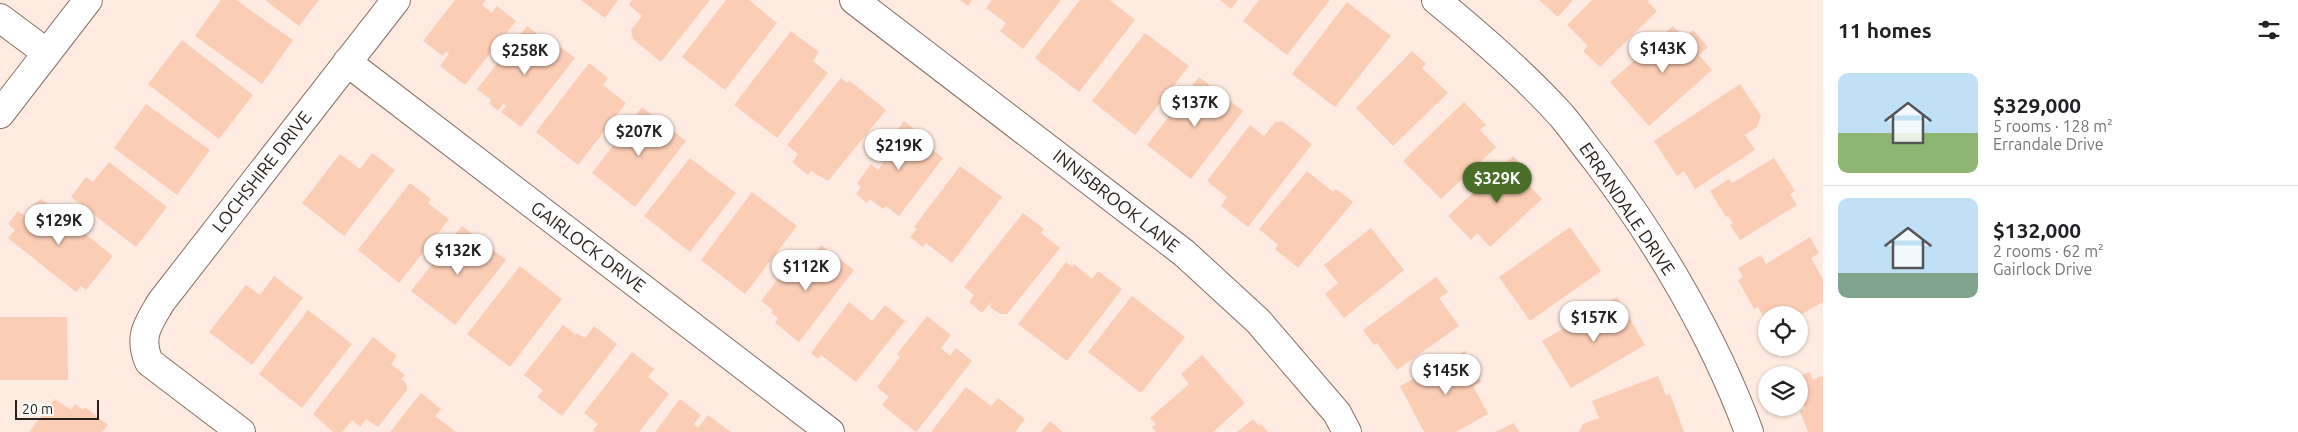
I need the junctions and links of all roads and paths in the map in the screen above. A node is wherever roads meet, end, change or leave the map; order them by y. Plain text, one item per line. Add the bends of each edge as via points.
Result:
1 (88, 0) edge
2 (396, 0) edge
3 (854, 0) edge
4 (1436, 0) edge
5 (0, 18) edge
6 (47, 53) junction
7 (347, 62) junction
8 (0, 114) edge
9 (241, 432) edge
10 (830, 432) edge
11 (1348, 432) edge
12 (1749, 432) edge

1 - 6 street
2 - 7 street, LOCHSHIRE DRIVE
3 - 11 street, INNISBROOK LANE via 1184,253 1258,320 1337,413
4 - 12 street, ERRANDALE DRIVE via 1489,43 1561,115 1622,194 1680,287 1736,398
5 - 6 street
6 - 8 street
7 - 9 street, LOCHSHIRE DRIVE via 161,302 145,329 144,350 149,362
7 - 10 street, GAIRLOCK DRIVE

